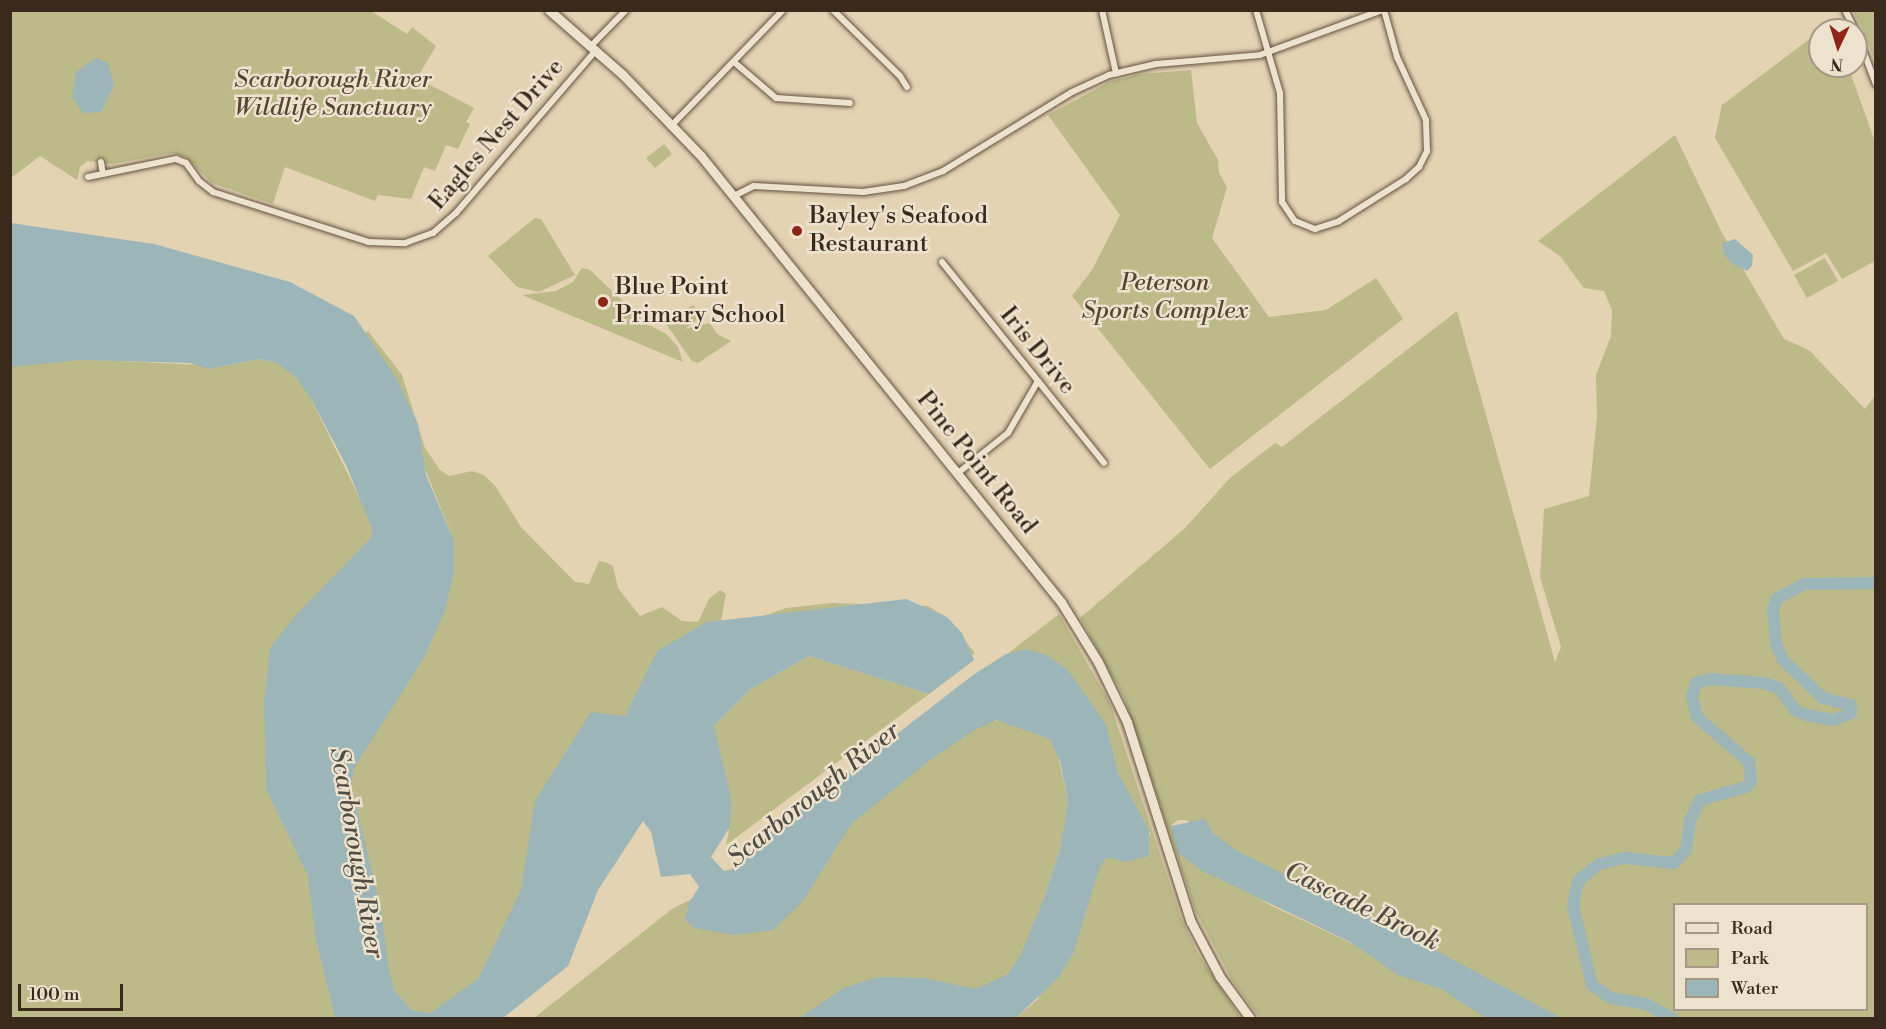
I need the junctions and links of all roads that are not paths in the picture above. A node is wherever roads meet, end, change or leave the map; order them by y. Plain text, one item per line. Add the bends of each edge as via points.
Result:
1 (549, 10) edge
2 (626, 10) edge
3 (783, 10) edge
4 (833, 10) edge
5 (1102, 10) edge
6 (1256, 10) edge
7 (1383, 10) edge
8 (594, 48) junction
9 (1270, 53) junction
10 (734, 62) junction
11 (1868, 64) edge
12 (1116, 73) junction
13 (1875, 84) edge
14 (907, 87) dead end
15 (850, 103) dead end
16 (673, 124) junction
17 (101, 162) dead end
18 (103, 174) junction
19 (88, 177) dead end
20 (734, 196) junction
21 (942, 262) dead end
22 (1038, 381) junction
23 (1104, 463) dead end
24 (958, 473) junction
25 (1250, 1018) edge

1 - 8 main road, Pine Point Road
2 - 8 street, Eagles Nest Drive
3 - 10 street
4 - 14 street
5 - 12 street
6 - 9 street
7 - 9 street
7 - 9 street via 1401,67 1424,115 1427,151 1419,167 1406,178 1324,228 1298,224 1282,202 1280,93
8 - 16 main road, Pine Point Road
8 - 18 street, Eagles Nest Drive via 456,213 433,233 417,240 369,242 213,192 186,163 176,159
9 - 12 street via 1230,60 1156,64
10 - 15 street via 776,98
10 - 16 street
11 - 13 street
12 - 20 street via 1072,92 943,171 912,184 863,192 753,186
16 - 20 main road, Pine Point Road
17 - 18 street
18 - 19 street
20 - 24 main road, Pine Point Road
21 - 22 street, Iris Drive
22 - 23 street, Iris Drive
22 - 24 street via 1008,432
24 - 25 main road, Pine Point Road via 1061,602 1098,662 1127,722 1191,922 1220,977

